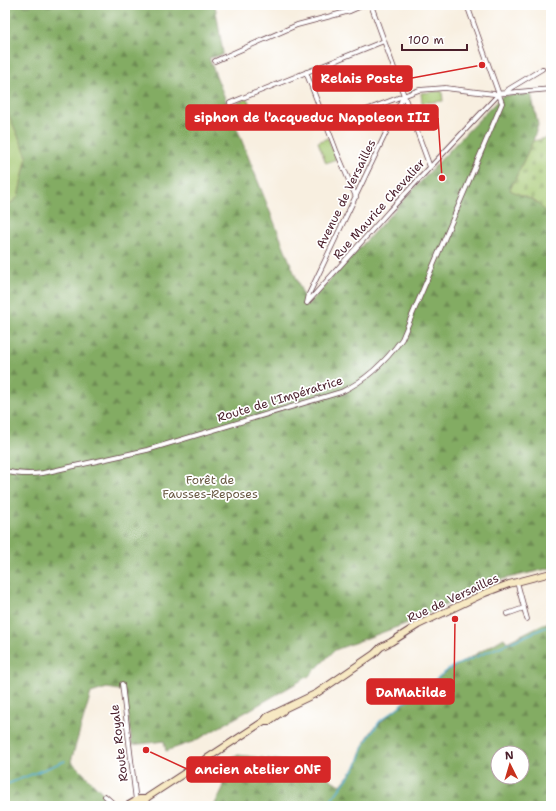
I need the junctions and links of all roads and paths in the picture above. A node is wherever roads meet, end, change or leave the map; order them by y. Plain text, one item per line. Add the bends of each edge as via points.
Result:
1 (364, 5) edge
2 (371, 5) edge
3 (468, 5) edge
4 (384, 41) junction
5 (214, 61) dead end
6 (542, 69) dead end
7 (306, 72) junction
8 (551, 90) edge
9 (507, 93) junction
10 (499, 94) junction
11 (404, 95) junction
12 (230, 103) dead end
13 (326, 124) junction
14 (430, 167) junction
15 (356, 197) junction
16 (307, 303) joint
17 (5, 471) edge
18 (551, 573) edge
19 (517, 582) junction
20 (524, 608) junction
21 (507, 614) dead end
22 (527, 619) dead end
23 (122, 684) dead end
24 (105, 796) dead end
25 (146, 799) junction
26 (136, 801) junction
27 (116, 806) edge
28 (127, 806) edge
29 (143, 806) edge

1 - 5 street via 297,25
2 - 4 street
3 - 10 street
4 - 7 street
4 - 11 street
6 - 9 street via 509,89
7 - 12 street
7 - 13 street
8 - 9 street
9 - 10 street
10 - 11 street via 445,88 419,90
10 - 14 street, Rue Maurice Chevalier
10 - 17 street, Route de l'Impératrice via 502,103 402,338 390,355 354,386 147,450 30,475
11 - 13 street
11 - 14 street
11 - 15 street, Avenue de Versailles
13 - 15 street
14 - 16 street, Rue Maurice Chevalier
15 - 16 street, Avenue de Versailles
18 - 19 main road, Rue de Versailles
19 - 20 street
19 - 25 main road, Rue de Versailles via 418,625 391,642 384,651 374,654 273,719 264,721
20 - 21 street
20 - 22 street
23 - 26 street, Route Royale
24 - 27 street
25 - 26 main road
25 - 29 main road
26 - 28 main road

